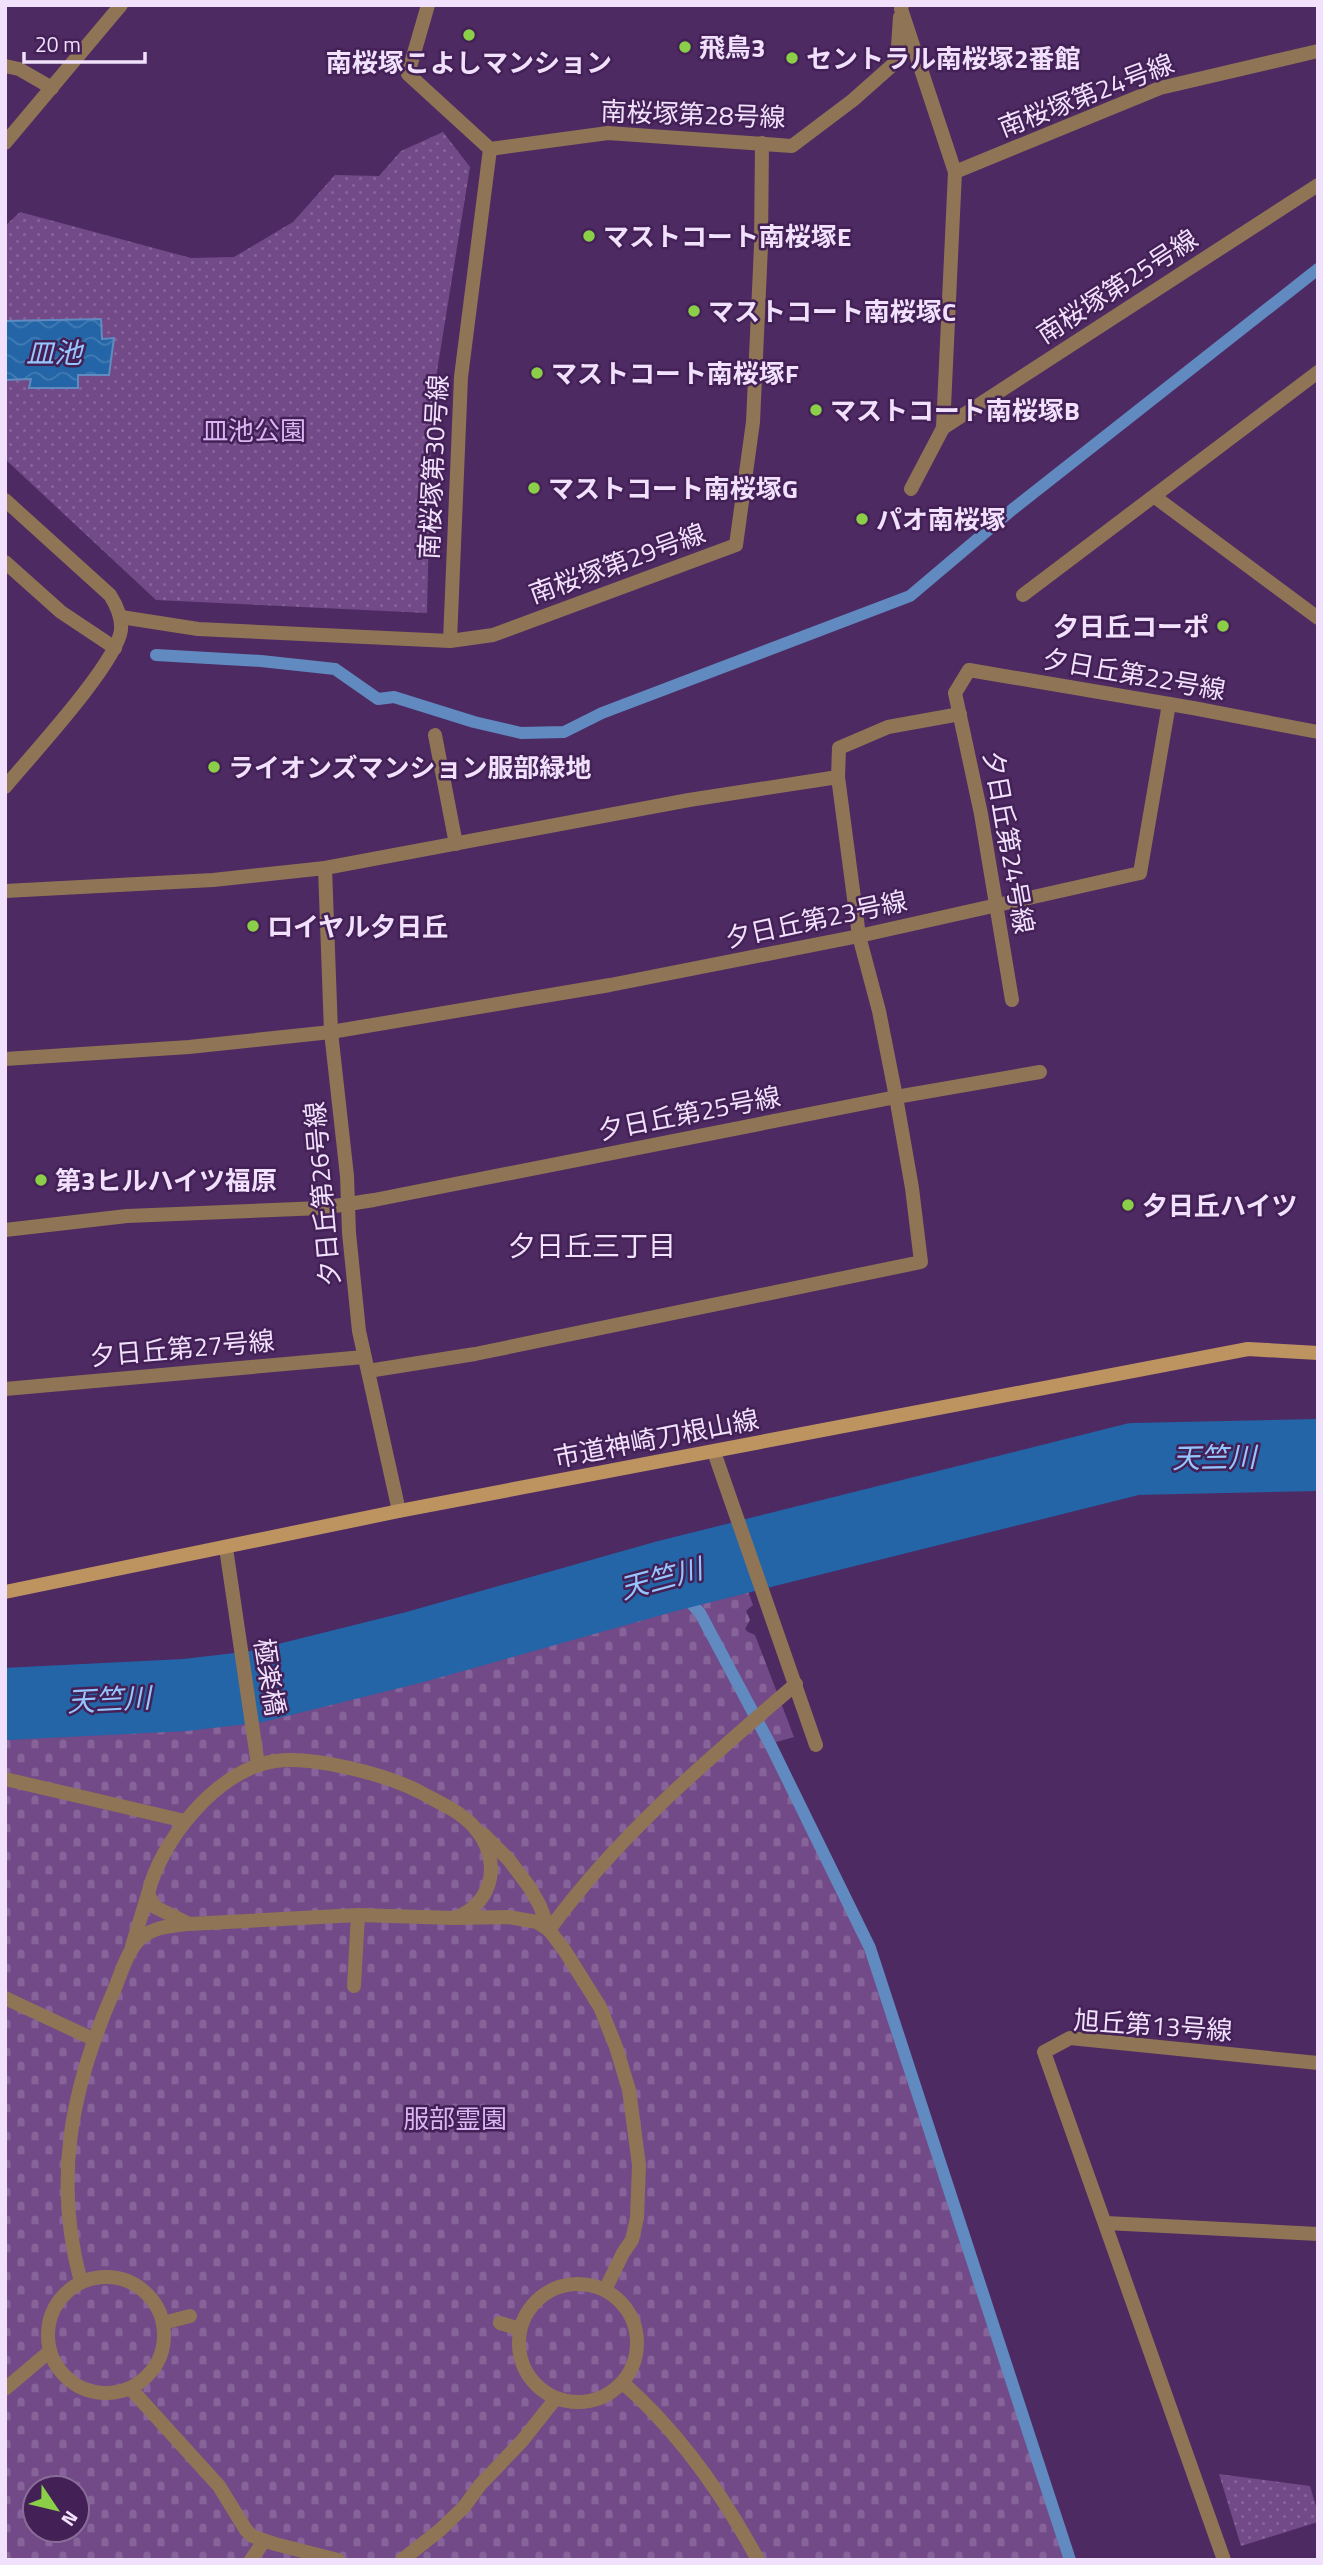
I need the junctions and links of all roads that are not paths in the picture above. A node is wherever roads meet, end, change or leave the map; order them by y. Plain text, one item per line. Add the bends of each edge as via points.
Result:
1 (121, 5) edge
2 (428, 5) edge
3 (901, 7) edge
4 (1318, 51) edge
5 (5, 66) edge
6 (52, 88) junction
7 (5, 143) edge
8 (762, 143) junction
9 (491, 149) junction
10 (955, 172) junction
11 (1318, 185) edge
12 (1318, 372) edge
13 (943, 428) junction
14 (911, 489) dead end
15 (1155, 497) junction
16 (5, 500) edge
17 (5, 562) edge
18 (1023, 595) dead end
19 (121, 617) junction
20 (1318, 618) edge
21 (450, 641) junction
22 (115, 648) junction
23 (955, 693) joint
24 (1169, 704) junction
25 (960, 714) junction
26 (1318, 732) edge
27 (435, 735) dead end
28 (838, 777) junction
29 (5, 787) edge
30 (456, 844) junction
31 (325, 868) junction
32 (5, 891) edge
33 (996, 906) junction
34 (859, 936) junction
35 (1012, 1000) dead end
36 (331, 1032) junction
37 (5, 1059) edge
38 (1040, 1072) dead end
39 (896, 1097) junction
40 (348, 1204) junction
41 (5, 1230) edge
42 (1318, 1353) edge
43 (366, 1364) junction
44 (5, 1389) edge
45 (714, 1452) junction
46 (399, 1511) junction
47 (226, 1548) junction
48 (5, 1592) edge
49 (796, 1684) junction
50 (816, 1745) dead end
51 (258, 1765) junction
52 (5, 1779) edge
53 (185, 1821) junction
54 (473, 1826) junction
55 (148, 1894) junction
56 (358, 1915) junction
57 (454, 1918) junction
58 (189, 1924) junction
59 (549, 1930) junction
60 (129, 1957) junction
61 (354, 1986) dead end
62 (5, 1998) edge
63 (93, 2039) junction
64 (1318, 2063) edge
65 (1106, 2223) junction
66 (1318, 2234) edge
67 (81, 2282) junction
68 (605, 2290) junction
69 (190, 2316) dead end
70 (163, 2323) junction
71 (500, 2323) dead end
72 (520, 2329) junction
73 (50, 2351) junction
74 (623, 2382) junction
75 (5, 2389) edge
76 (131, 2389) junction
77 (556, 2399) junction
78 (264, 2541) junction
79 (251, 2560) edge
80 (338, 2560) edge
81 (402, 2560) edge
82 (758, 2560) edge
83 (1224, 2560) edge

1 - 6 street
2 - 9 street via 408,74
3 - 8 street, 南桜塚第28号線 via 897,61 792,146
3 - 10 street
4 - 10 street, 南桜塚第24号線 via 1160,88
5 - 6 street
6 - 7 street
8 - 9 street, 南桜塚第28号線 via 608,132
8 - 21 street, 南桜塚第29号線 via 753,422 736,545 494,635
9 - 21 street, 南桜塚第30号線 via 461,377
10 - 13 street
11 - 13 street, 南桜塚第25号線
12 - 15 street
13 - 14 street
15 - 18 street
15 - 20 street
16 - 19 street via 110,595
17 - 22 street via 61,612
19 - 21 street via 198,629
19 - 22 street
22 - 29 street
23 - 24 street, 夕日丘第22号線 via 969,670
23 - 25 street, 夕日丘第24号線
24 - 26 street, 夕日丘第22号線
24 - 33 street, 夕日丘第23号線 via 1140,873
25 - 28 street via 888,727 839,748
25 - 33 street, 夕日丘第24号線
27 - 30 street
28 - 30 street
28 - 34 street
30 - 31 street
31 - 32 street via 213,880
31 - 36 street, 夕日丘第26号線
33 - 34 street, 夕日丘第23号線
33 - 35 street, 夕日丘第24号線
34 - 36 street, 夕日丘第23号線 via 610,985
34 - 39 street
36 - 37 street, 夕日丘第23号線
36 - 40 street, 夕日丘第26号線
38 - 39 street, 夕日丘第25号線
39 - 40 street, 夕日丘第25号線
39 - 43 street, 夕日丘第27号線 via 921,1262 475,1354
40 - 41 street, 夕日丘第25号線 via 127,1216
40 - 43 street, 夕日丘第26号線
42 - 45 street, 市道神崎刀根山線 via 1248,1349
43 - 44 street, 夕日丘第27号線
43 - 46 street, 夕日丘第26号線
45 - 46 street, 市道神崎刀根山線
45 - 49 street
46 - 47 street, 市道神崎刀根山線
47 - 48 street, 市道神崎刀根山線
47 - 51 street, 極楽橋
49 - 50 street
49 - 59 street via 661,1804 573,1897
51 - 53 street via 223,1786
51 - 54 street via 292,1760 365,1771 411,1788
52 - 53 street
53 - 55 street via 170,1840
54 - 57 street via 486,1848 490,1878 479,1904
54 - 59 street via 530,1888
55 - 58 street via 155,1907
55 - 60 street
56 - 57 street
56 - 58 street
56 - 61 street
57 - 59 street via 508,1917 537,1922
58 - 60 street via 152,1931 136,1942
59 - 68 street via 608,2026 633,2112 639,2165 637,2218 632,2240
60 - 63 street
62 - 63 street
63 - 67 street via 69,2137 66,2187 70,2236
64 - 65 street, 旭丘第13号線 via 1070,2038 1044,2052
65 - 66 street
65 - 83 street, 旭丘第13号線
67 - 70 street via 110,2277 125,2280 150,2297
67 - 73 street via 67,2291 50,2319
68 - 72 street via 588,2284 553,2288 532,2305
68 - 74 street via 622,2301 638,2338 632,2370
69 - 70 street
70 - 76 street via 164,2339 155,2369
71 - 72 street
72 - 77 street via 518,2346 530,2378
73 - 75 street
73 - 76 street via 58,2369 73,2384 111,2394
74 - 77 street via 592,2402
74 - 82 street via 680,2440
76 - 78 street via 219,2486 246,2530
77 - 81 street via 464,2507
78 - 79 street
78 - 80 street

